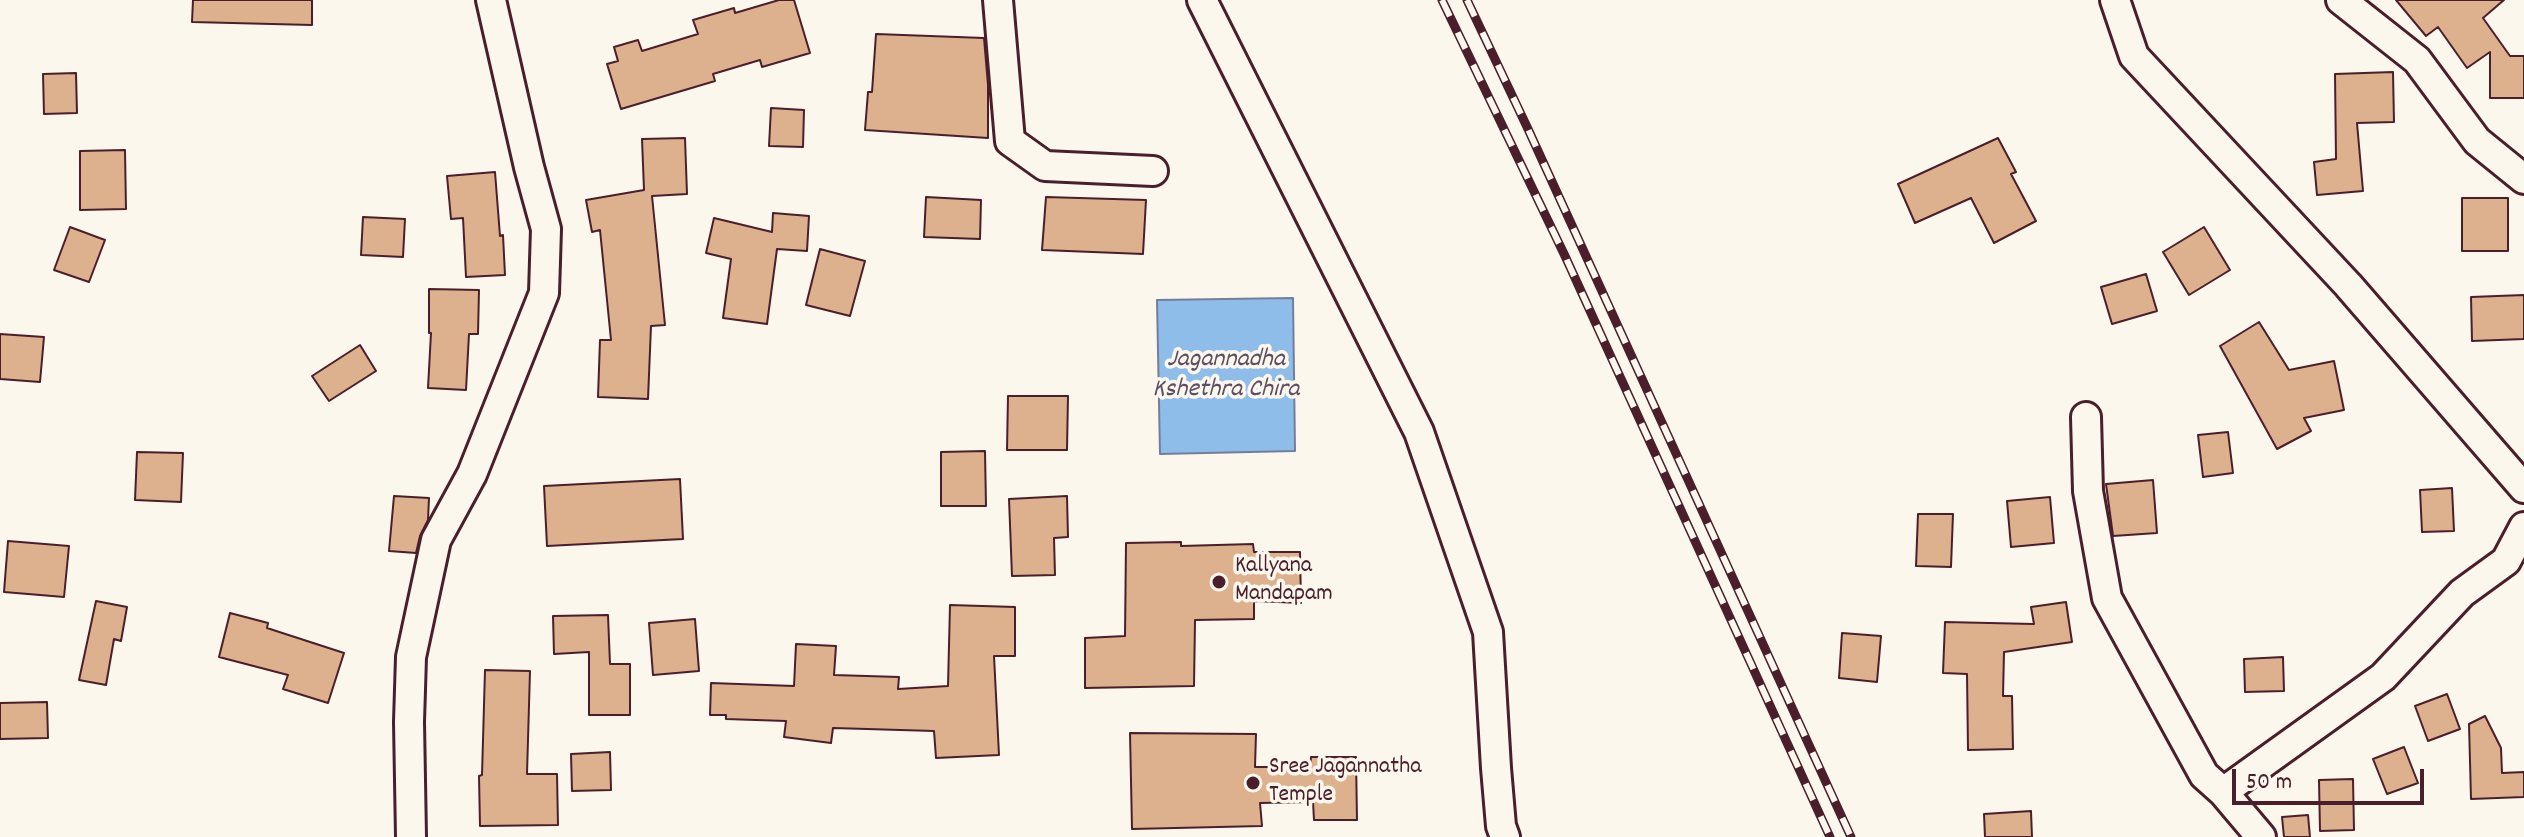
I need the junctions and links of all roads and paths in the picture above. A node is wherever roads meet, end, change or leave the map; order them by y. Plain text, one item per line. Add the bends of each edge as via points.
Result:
1 (491, 0) edge
2 (998, 0) edge
3 (1202, 0) edge
4 (2115, 0) edge
5 (2341, 0) edge
6 (1153, 171) dead end
7 (2524, 179) edge
8 (2086, 417) dead end
9 (2524, 488) edge
10 (2524, 527) edge
11 (2223, 792) junction
12 (411, 837) edge
13 (1505, 837) edge
14 (2261, 837) edge

1 - 12 street via 546,229 544,293 472,474 436,540 411,657
2 - 6 street via 1010,141 1045,166
3 - 13 street via 1419,432 1488,632
4 - 9 street via 2134,56 2348,285
5 - 7 street via 2417,60 2477,141
8 - 11 street via 2088,491 2107,598 2204,775
10 - 11 street via 2506,561 2462,593 2383,677
11 - 14 street

